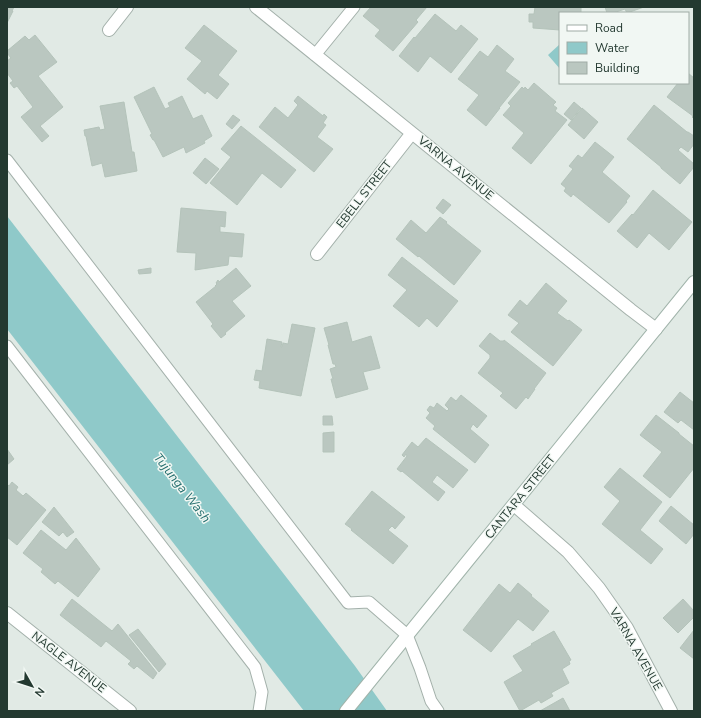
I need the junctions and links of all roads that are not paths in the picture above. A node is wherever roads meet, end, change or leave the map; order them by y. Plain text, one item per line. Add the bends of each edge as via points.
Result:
1 (127, 7) edge
2 (256, 7) edge
3 (354, 7) edge
4 (109, 30) dead end
5 (316, 55) junction
6 (412, 133) junction
7 (7, 160) edge
8 (317, 254) dead end
9 (694, 282) edge
10 (656, 329) junction
11 (7, 346) edge
12 (514, 505) junction
13 (7, 613) edge
14 (407, 635) junction
15 (130, 711) edge
16 (259, 711) edge
17 (346, 711) edge
18 (438, 711) edge
19 (672, 711) edge

1 - 4 street
2 - 5 street, VARNA AVENUE
3 - 5 lane
5 - 6 street, VARNA AVENUE
6 - 8 street, EBELL STREET
6 - 10 street, VARNA AVENUE
7 - 14 lane via 348,603 369,602
9 - 10 street, CANTARA STREET
10 - 12 street, CANTARA STREET
11 - 16 lane via 255,667 262,692
12 - 14 street, CANTARA STREET
12 - 19 street, VARNA AVENUE via 568,552 599,588 627,628
13 - 15 street, NAGLE AVENUE
14 - 17 street, CANTARA STREET
14 - 18 lane via 431,701

